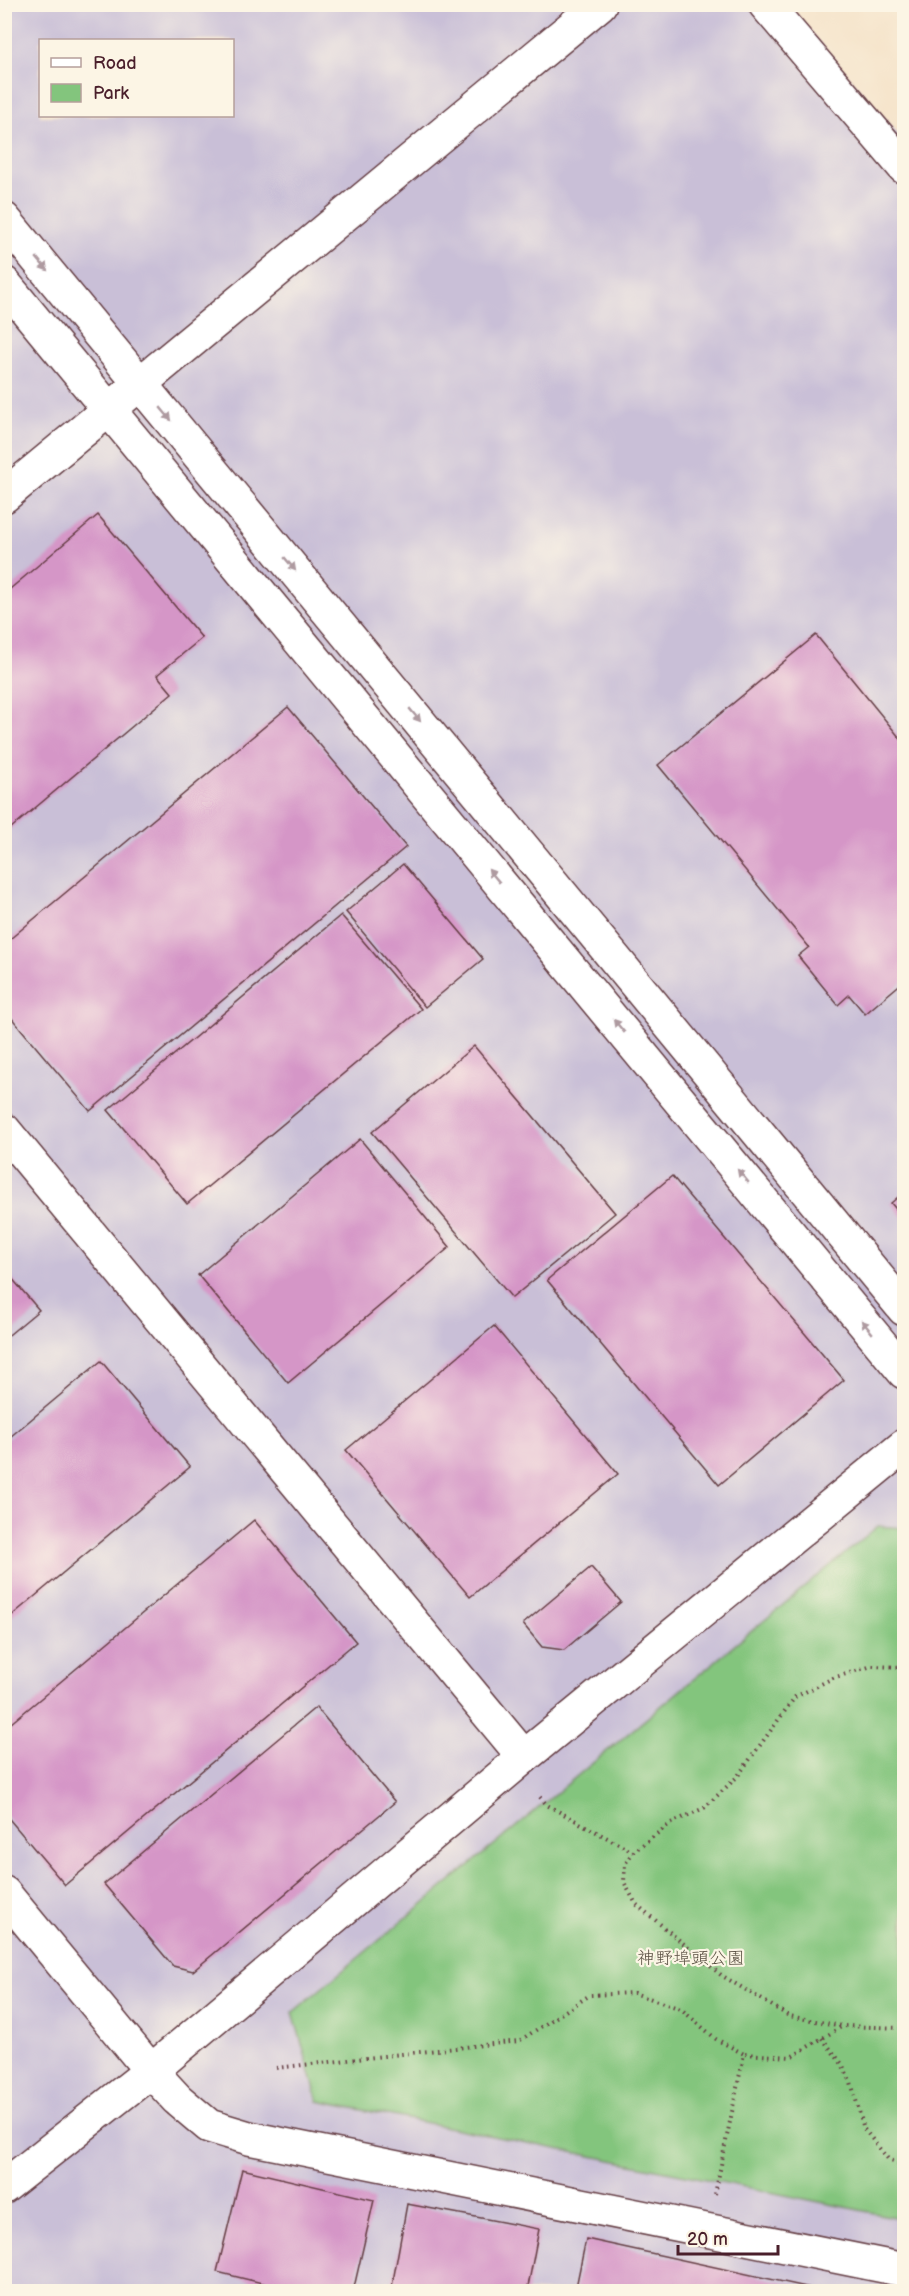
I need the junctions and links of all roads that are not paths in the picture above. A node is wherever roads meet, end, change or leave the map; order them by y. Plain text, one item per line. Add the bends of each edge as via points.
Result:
1 (600, 4) edge
2 (765, 4) edge
3 (904, 167) edge
4 (4, 219) edge
5 (4, 283) edge
6 (141, 384) junction
7 (110, 410) junction
8 (4, 496) edge
9 (4, 1130) edge
10 (904, 1308) edge
11 (904, 1372) edge
12 (904, 1446) edge
13 (524, 1757) junction
14 (4, 1893) edge
15 (151, 2071) junction
16 (4, 2187) edge
17 (904, 2270) edge

1 - 6 street
2 - 3 street
4 -> 6 street
5 - 7 street
6 - 7 street
6 -> 10 street
7 - 8 street
11 -> 7 street
9 - 13 street
12 - 13 street
13 - 15 street
14 - 15 street
15 - 16 street
15 - 17 street via 209,2126 249,2138

